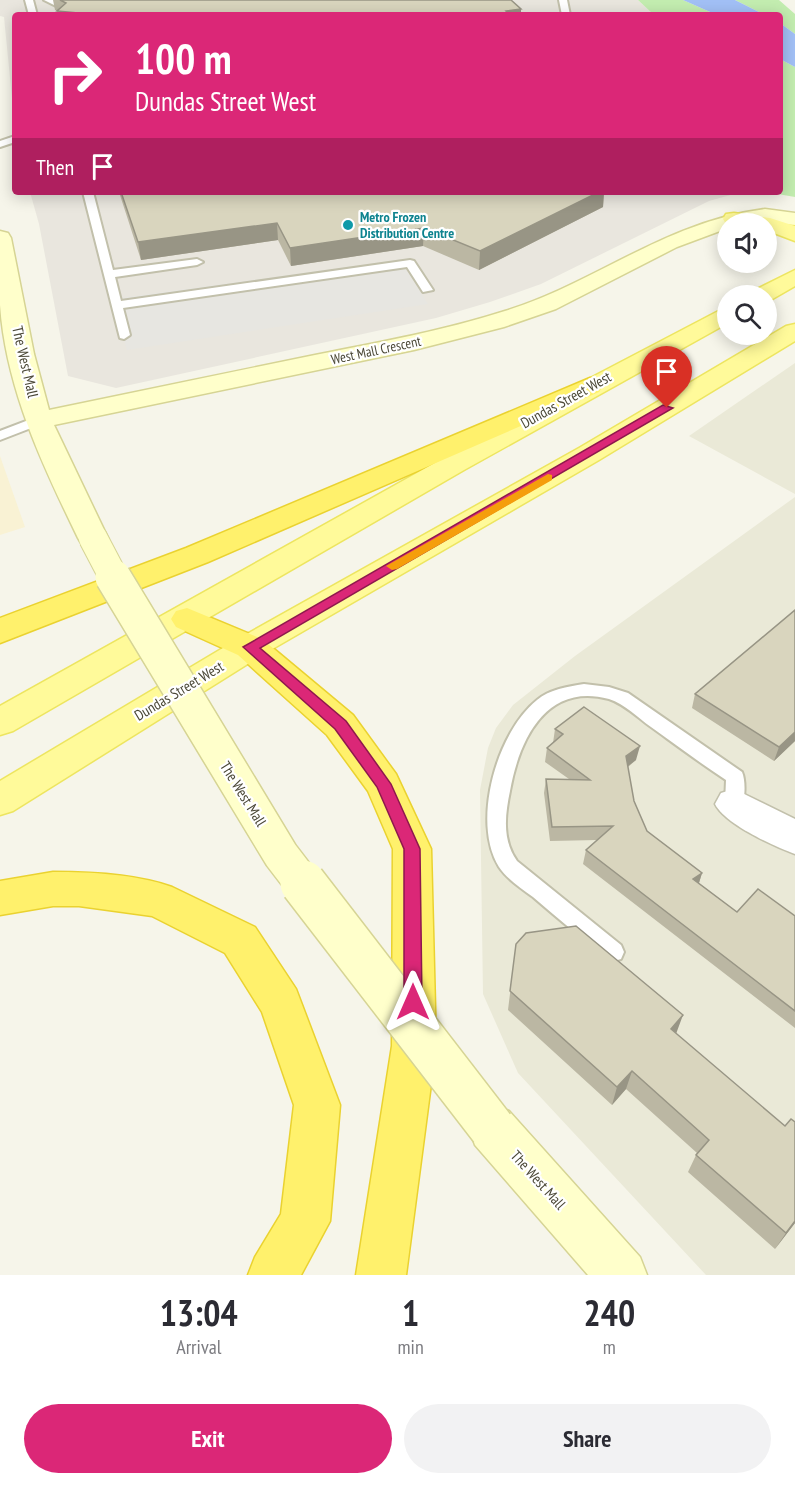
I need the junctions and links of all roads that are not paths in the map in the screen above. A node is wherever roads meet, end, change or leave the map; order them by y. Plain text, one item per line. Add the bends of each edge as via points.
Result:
1 (48, 0) edge
2 (65, 7) edge
3 (89, 195) edge
4 (795, 206) edge
5 (777, 216) edge
6 (795, 219) edge
7 (717, 223) edge
8 (777, 227) edge
9 (696, 229) junction
10 (795, 234) edge
11 (0, 238) edge
12 (197, 262) dead end
13 (109, 274) junction
14 (793, 276) edge
15 (777, 286) edge
16 (427, 290) dead end
17 (117, 305) junction
18 (717, 319) edge
19 (795, 331) edge
20 (124, 335) dead end
21 (590, 386) junction
22 (39, 420) junction
23 (0, 436) edge
24 (187, 619) junction
25 (0, 631) edge
26 (250, 647) junction
27 (0, 722) edge
28 (0, 800) edge
29 (734, 804) joint
30 (795, 838) edge
31 (0, 898) edge
32 (614, 952) dead end
33 (273, 1275) edge
34 (381, 1275) edge
35 (622, 1275) edge

1 - 2 lane
3 - 13 lane
4 - 9 main road, West Mall Crescent via 761,203 731,207 706,215
5 - 6 main road, West Mall Crescent
7 - 9 main road, West Mall Crescent
8 - 10 main road
9 - 22 main road, West Mall Crescent via 591,285 505,319 437,337
11 - 22 main road, The West Mall
12 - 13 lane
13 - 17 lane
14 - 15 main road
16 - 17 lane via 410,263
17 - 20 lane
18 - 21 main road, Dundas Street West
19 - 26 main road, Dundas Street West via 589,454
21 - 24 main road, Dundas Street West
21 - 25 highway via 197,555
22 - 23 lane
22 - 35 main road, The West Mall, bridge via 126,602 281,855 492,1128
24 - 26 highway
24 - 27 main road, Dundas Street West
26 - 28 main road, Dundas Street West
26 - 34 highway via 340,725 383,784 412,849 414,1046
29 - 30 street
29 - 32 lane via 735,777 609,693 561,694 536,708 509,748 503,770 495,826 500,848 510,867
31 - 33 highway via 79,888 158,899 240,940 281,1003 316,1106 305,1221

